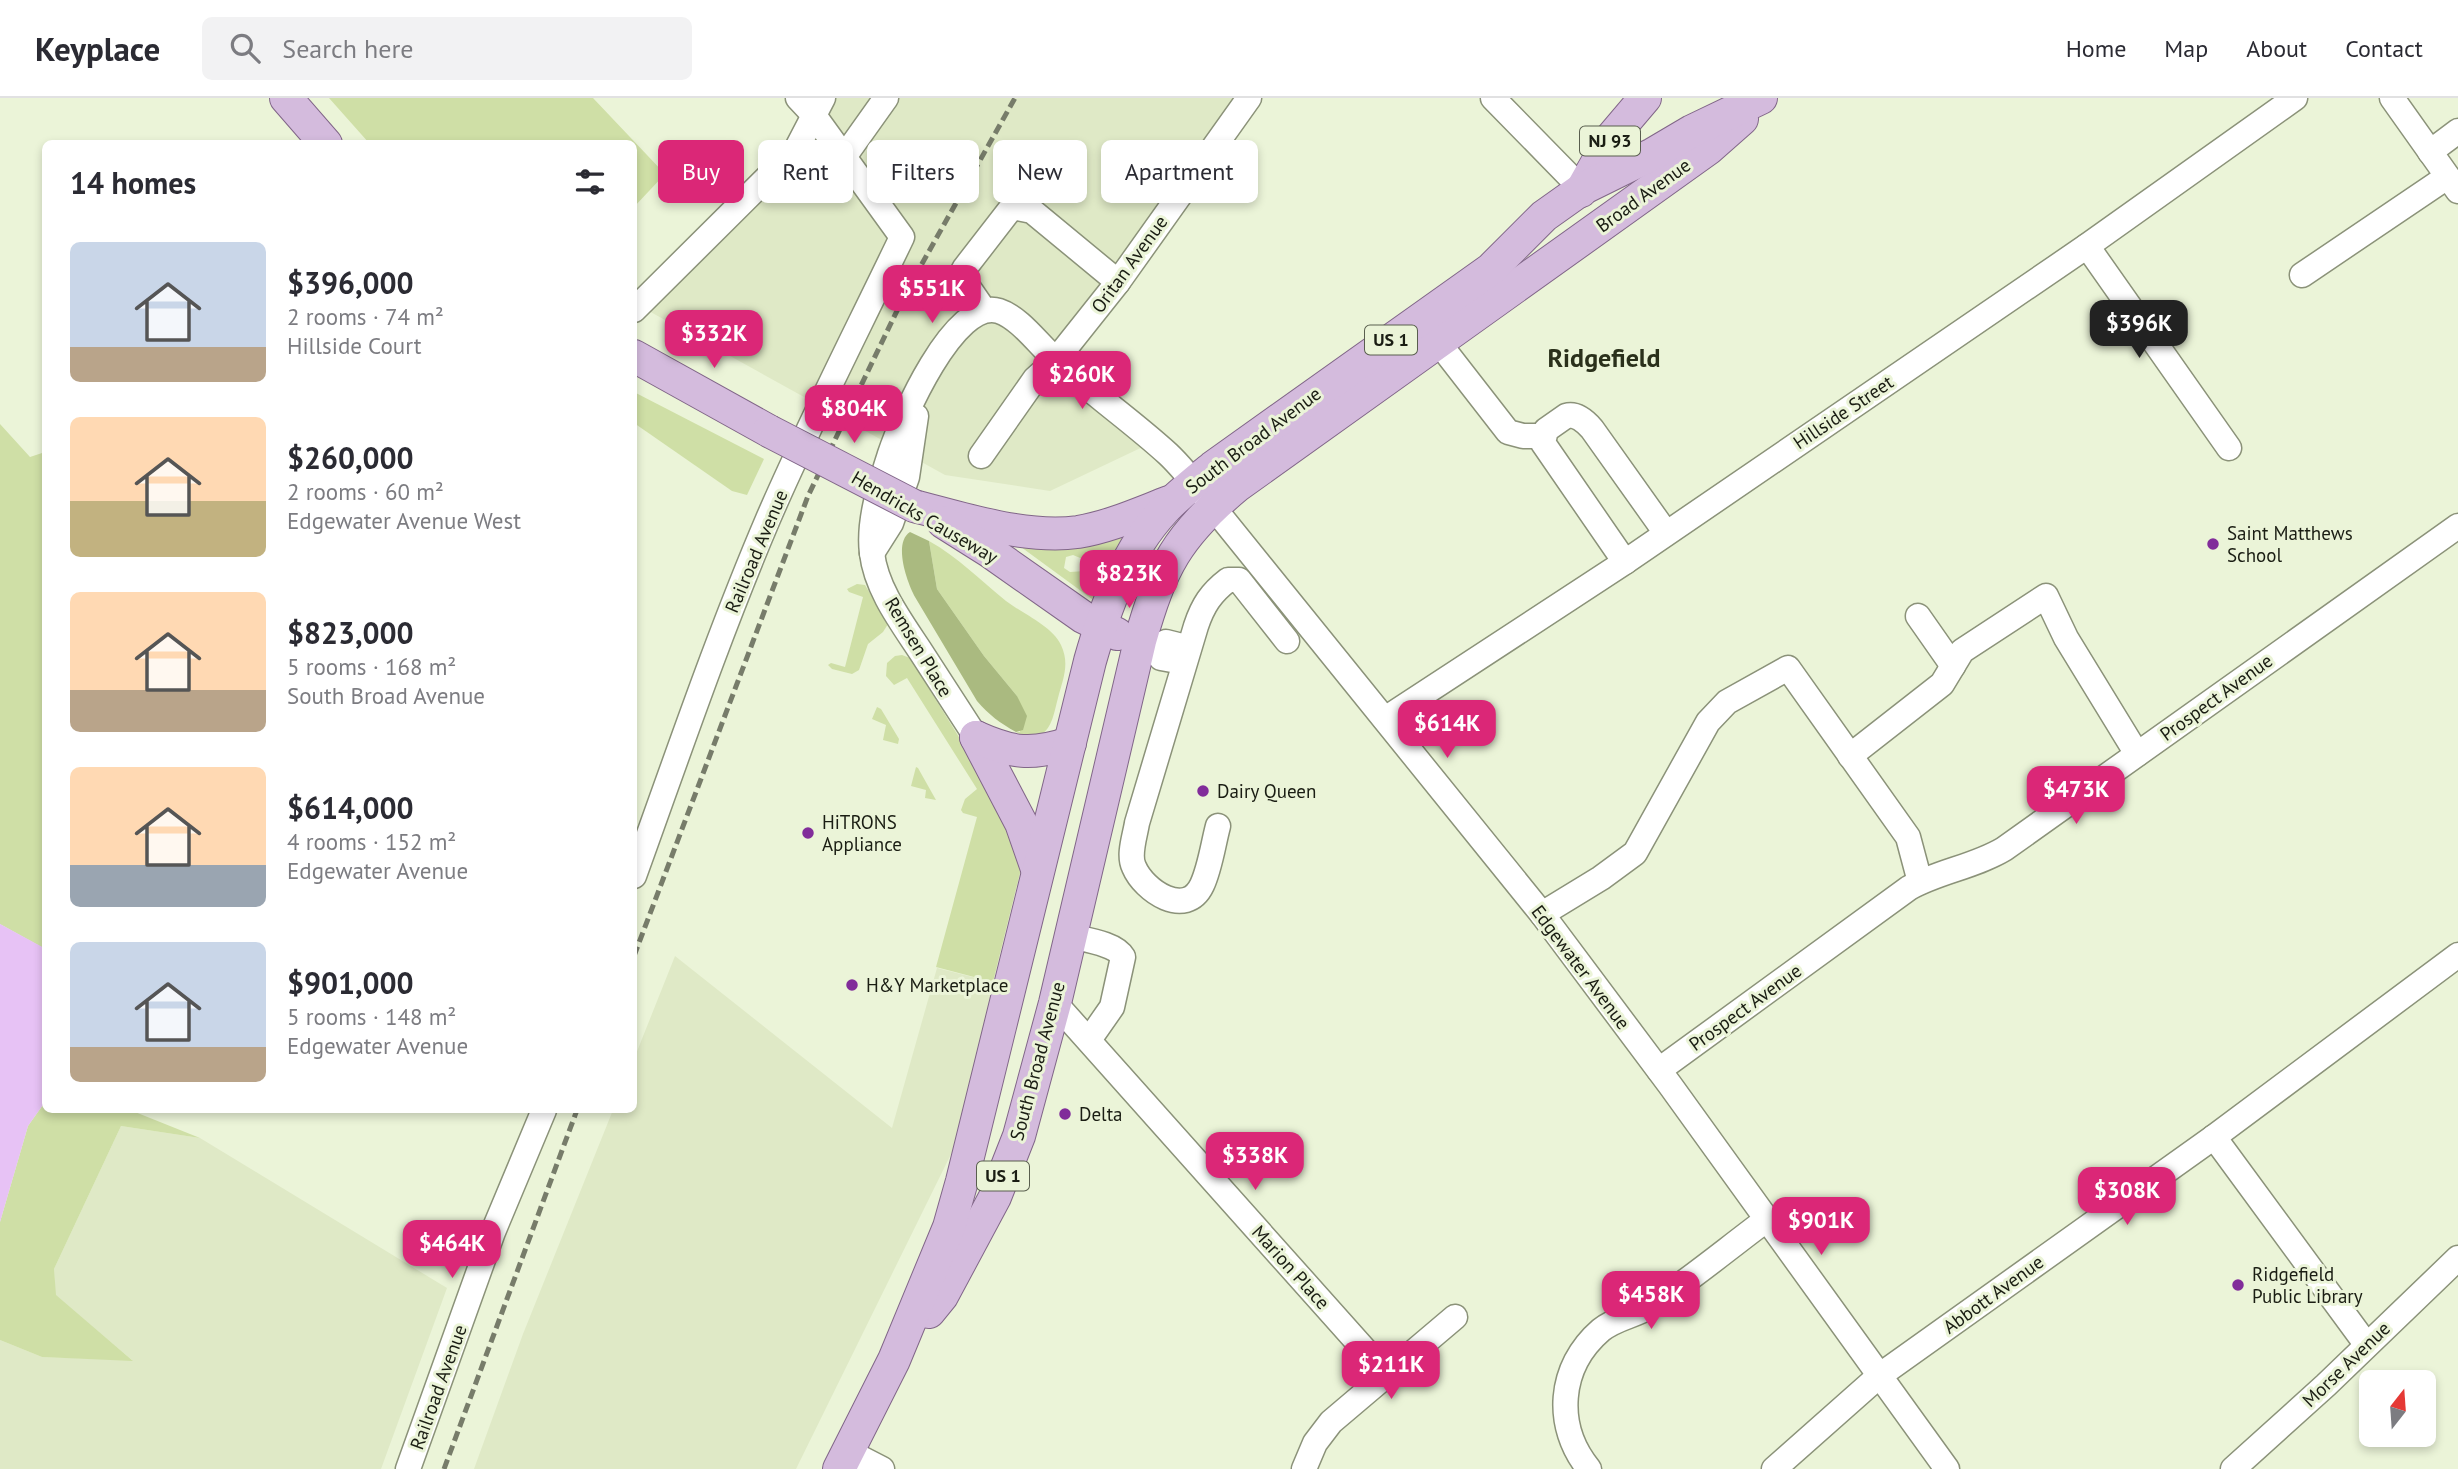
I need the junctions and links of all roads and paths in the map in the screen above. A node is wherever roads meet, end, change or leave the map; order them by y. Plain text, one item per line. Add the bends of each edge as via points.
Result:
1 (286, 98) edge
2 (886, 98) edge
3 (1249, 98) edge
4 (1493, 98) edge
5 (1645, 98) edge
6 (1761, 98) edge
7 (1767, 98) edge
8 (2295, 98) edge
9 (2392, 98) edge
10 (811, 103) edge
11 (2458, 131) edge
12 (323, 140) edge
13 (834, 140) edge
14 (853, 144) edge
15 (2430, 152) junction
16 (853, 169) edge
17 (2453, 184) edge
18 (1582, 189) junction
19 (2087, 246) junction
20 (2302, 275) dead end
21 (1118, 282) junction
22 (1514, 286) junction
23 (637, 307) edge
24 (984, 310) junction
25 (1438, 342) junction
26 (637, 358) edge
27 (1056, 360) junction
28 (1538, 436) junction
29 (2229, 448) dead end
30 (981, 456) dead end
31 (1183, 491) junction
32 (914, 506) junction
33 (1213, 507) junction
34 (1659, 524) junction
35 (2458, 526) edge
36 (1618, 553) junction
37 (1918, 615) dead end
38 (1100, 627) junction
39 (1287, 641) dead end
40 (1148, 644) junction
41 (1185, 656) junction
42 (1953, 666) junction
43 (1385, 719) junction
44 (976, 737) junction
45 (1070, 743) junction
46 (2137, 754) junction
47 (1850, 756) junction
48 (1099, 814) junction
49 (1137, 823) junction
50 (1217, 826) dead end
51 (637, 868) edge
52 (1037, 869) junction
53 (1920, 882) junction
54 (1542, 914) junction
55 (1069, 936) junction
56 (2458, 956) edge
57 (1016, 960) junction
58 (1055, 1003) junction
59 (1089, 1040) junction
60 (1659, 1070) junction
61 (543, 1113) edge
62 (2214, 1137) junction
63 (1766, 1220) junction
64 (2458, 1258) edge
65 (1455, 1317) dead end
66 (2366, 1344) junction
67 (894, 1360) junction
68 (1387, 1375) junction
69 (1879, 1376) junction
70 (843, 1460) edge
71 (408, 1469) edge
72 (882, 1469) edge
73 (1304, 1469) edge
74 (1589, 1469) edge
75 (1774, 1469) edge
76 (1947, 1469) edge
77 (2233, 1469) edge

1 - 12 main road
2 - 14 street
3 - 21 street, Oritan Avenue
4 - 18 street
5 - 18 main road, NJ 93 via 1611,138
6 - 18 main road, Broad Avenue / US 1
7 - 22 main road, Broad Avenue / US 1 via 1708,149
8 - 19 street, Hillside Street
9 - 15 street
10 - 13 street
10 - 23 street via 797,148
11 - 15 street
15 - 17 street
16 - 51 street, Railroad Avenue via 902,237 768,520
17 - 20 street
18 - 22 main road via 1555,237
18 - 31 main road, South Broad Avenue / US 1 via 1544,216 1492,268
19 - 29 street
19 - 34 street, Hillside Street
21 - 24 street via 1032,211 1012,206 964,269 964,281
21 - 27 street, Oritan Avenue
22 - 25 main road, South Broad Avenue / US 1
24 - 27 street, Edgewater Avenue via 1012,317
24 - 44 street, Remsen Place via 961,324 921,384 886,467 874,513 872,553 890,602
25 - 28 street via 1508,432
25 - 33 main road, South Broad Avenue / US 1
26 - 32 main road, Hendricks Causeway, bridge
27 - 30 street, Oritan Avenue via 1035,379
27 - 31 street, Edgewater Avenue via 1171,457
28 - 34 street via 1566,416 1586,422
28 - 36 street
31 - 32 main road via 1123,519 1077,532 1018,531
31 - 33 street, Edgewater Avenue
31 - 38 main road, South Broad Avenue / US 1 via 1155,520 1133,555
32 - 38 main road, Hendricks Causeway
33 - 40 main road, South Broad Avenue / US 1 via 1171,557 1156,589
33 - 43 street, Edgewater Avenue
34 - 36 street, Hillside Street
35 - 46 street, Prospect Avenue
36 - 43 street, Hillside Street
37 - 42 street
38 - 40 main road, Hendricks Causeway
38 - 45 main road, South Broad Avenue / US 1
39 - 41 street via 1239,580 1228,580 1211,593 1201,610
40 - 41 street via 1161,658
40 - 48 main road, South Broad Avenue / US 1
41 - 49 street
42 - 46 street via 1962,651 2046,596 2066,638
42 - 47 street via 1942,684
43 - 54 street, Edgewater Avenue
44 - 45 main road via 1031,753
44 - 52 main road via 1021,823
45 - 52 main road, South Broad Avenue / US 1
46 - 53 street, Prospect Avenue via 2004,849
47 - 53 street via 1908,837
47 - 54 street via 1788,668 1727,702 1709,722 1635,853
48 - 49 street
48 - 55 main road, South Broad Avenue / US 1
49 - 50 street via 1134,867 1165,899 1178,902 1202,887
52 - 57 main road, South Broad Avenue / US 1
53 - 60 street, Prospect Avenue
54 - 60 street, Edgewater Avenue
55 - 58 main road, South Broad Avenue / US 1
55 - 59 street via 1110,947 1123,957 1112,1007
56 - 62 street, Abbott Avenue
57 - 58 main road via 1028,987
57 - 67 main road, South Broad Avenue / US 1 via 955,1206
58 - 59 street, Marion Place
58 - 67 main road, South Broad Avenue / US 1 via 1019,1136 995,1197 942,1296
59 - 68 street, Marion Place
60 - 63 street, Edgewater Avenue
61 - 71 street, Railroad Avenue via 493,1232
62 - 66 street
62 - 69 street, Abbott Avenue
63 - 69 street, Edgewater Avenue
63 - 74 street via 1647,1308 1602,1329 1585,1347 1573,1367 1565,1413 1576,1453
64 - 66 street, Morse Avenue
65 - 68 street
66 - 77 street, Morse Avenue
67 - 70 main road, US 1
68 - 73 street via 1325,1428
69 - 75 street, Abbott Avenue
69 - 76 street, Edgewater Avenue
70 - 72 street

